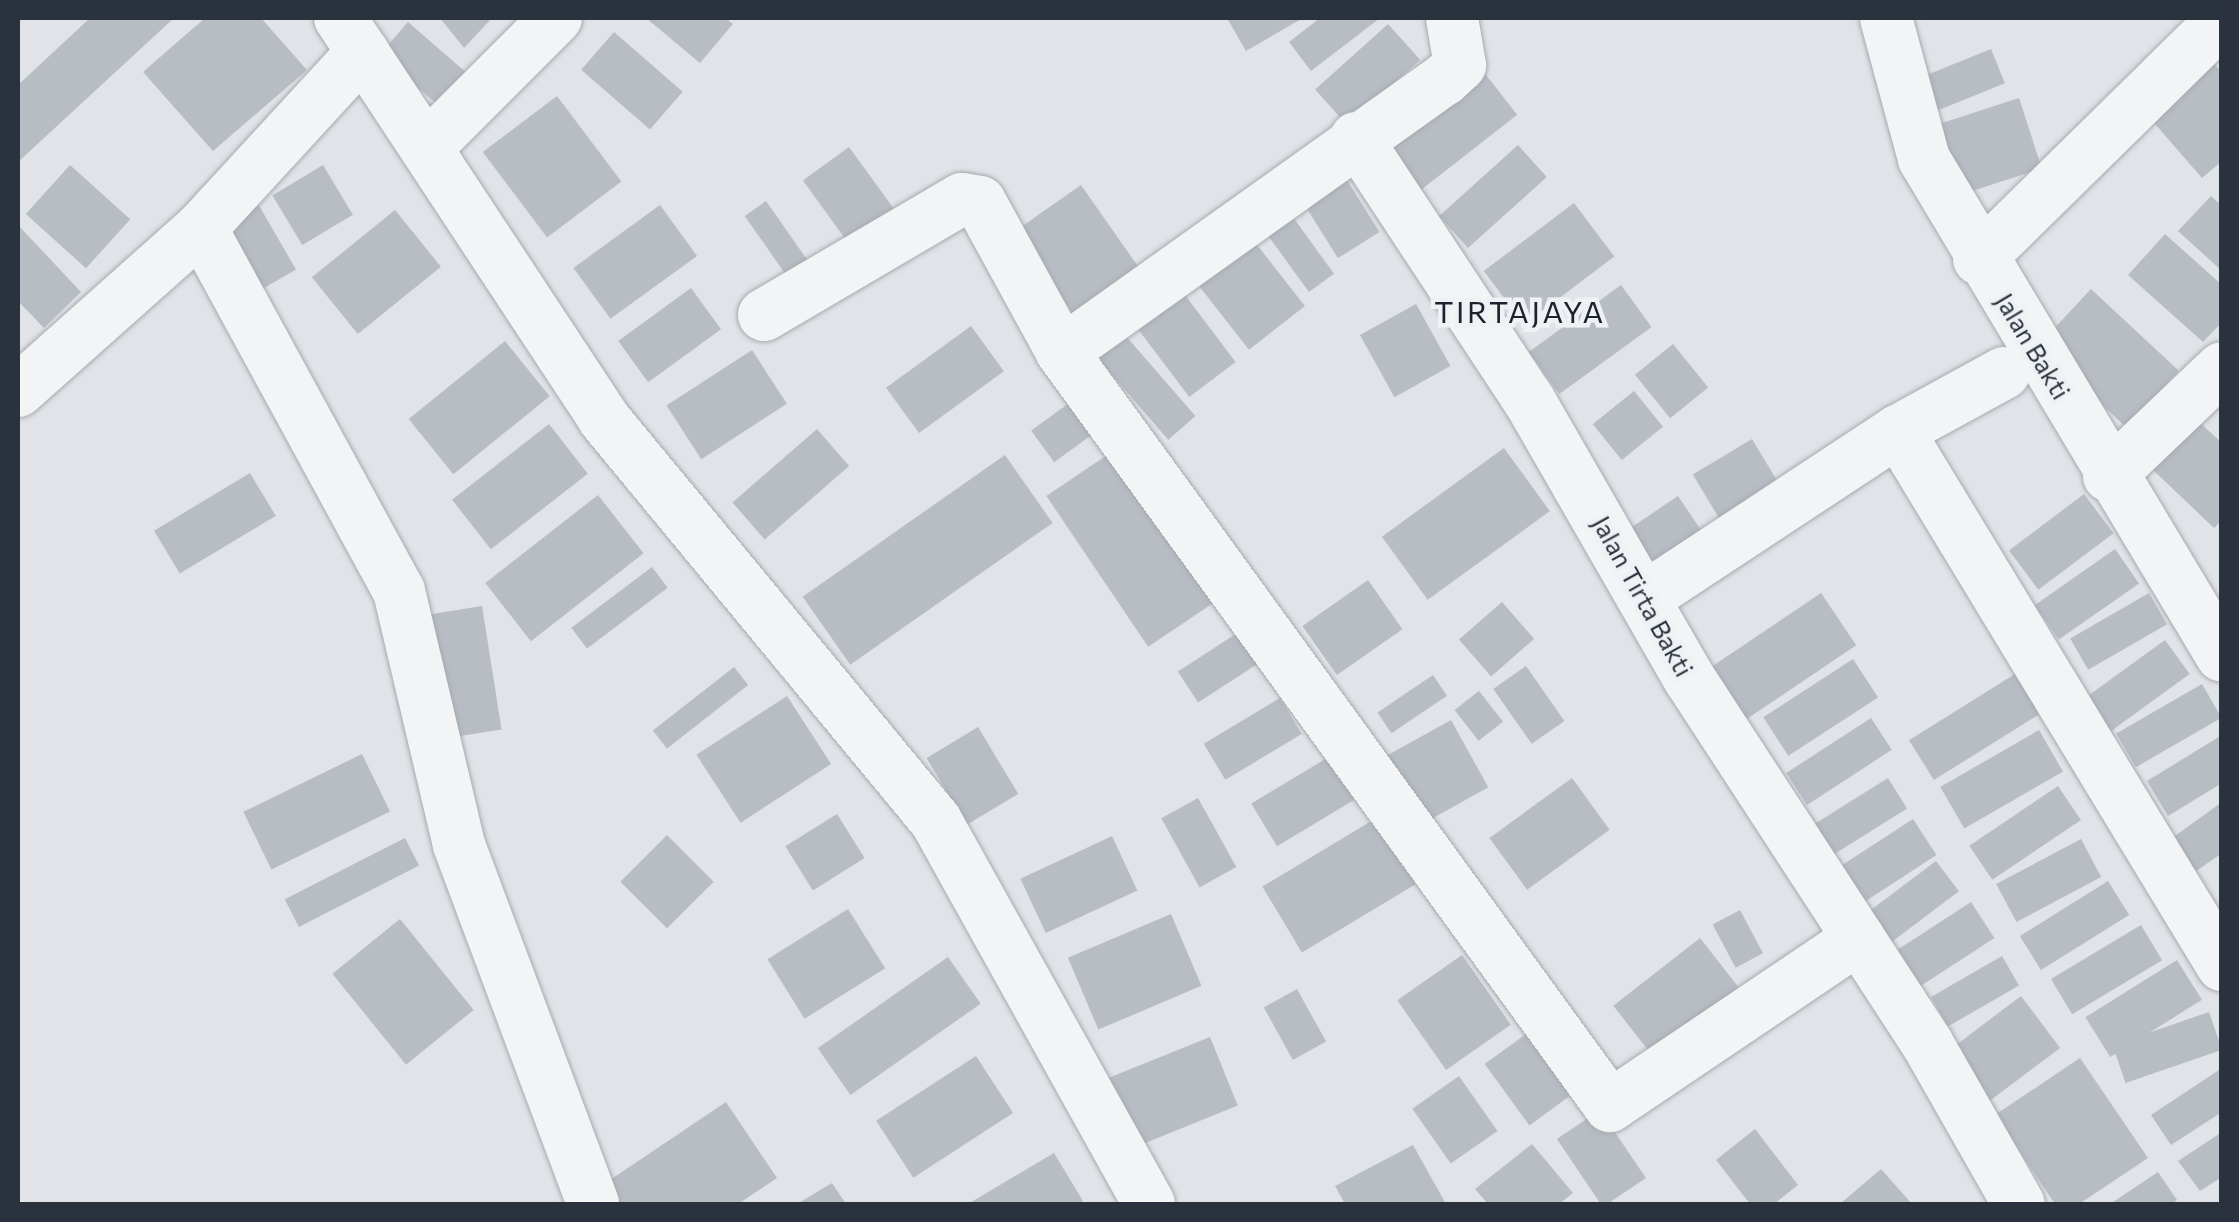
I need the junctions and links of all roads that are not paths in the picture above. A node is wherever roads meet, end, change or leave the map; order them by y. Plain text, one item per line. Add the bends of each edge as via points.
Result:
1 (556, 18) edge
2 (1452, 18) edge
3 (1886, 18) edge
4 (2222, 20) edge
5 (351, 35) edge
6 (1356, 138) junction
7 (428, 146) junction
8 (200, 228) junction
9 (1979, 259) junction
10 (764, 315) dead end
11 (1062, 352) junction
12 (2222, 368) edge
13 (2004, 373) dead end
14 (18, 391) edge
15 (1898, 431) junction
16 (2109, 476) junction
17 (1646, 597) junction
18 (2222, 656) edge
19 (1858, 938) junction
20 (2222, 964) edge
21 (593, 1204) edge
22 (1149, 1204) edge
23 (2020, 1204) edge

1 - 7 street
2 - 6 street via 1460,65
3 - 9 street, Jalan Bakti via 1924,159
4 - 9 street
5 - 7 street
5 - 8 street
6 - 11 street
6 - 17 street, Jalan Tirta Bakti via 1529,400
7 - 22 street via 604,419 936,820
8 - 14 street
8 - 21 street via 399,591 459,846
9 - 16 street, Jalan Bakti
10 - 11 street via 969,198 983,206 1028,278
11 - 19 street via 1610,1106
12 - 16 street
13 - 15 street
15 - 17 street
15 - 20 street
16 - 18 street, Jalan Bakti
17 - 19 street, Jalan Tirta Bakti via 1689,678
19 - 23 street, Jalan Tirta Bakti

